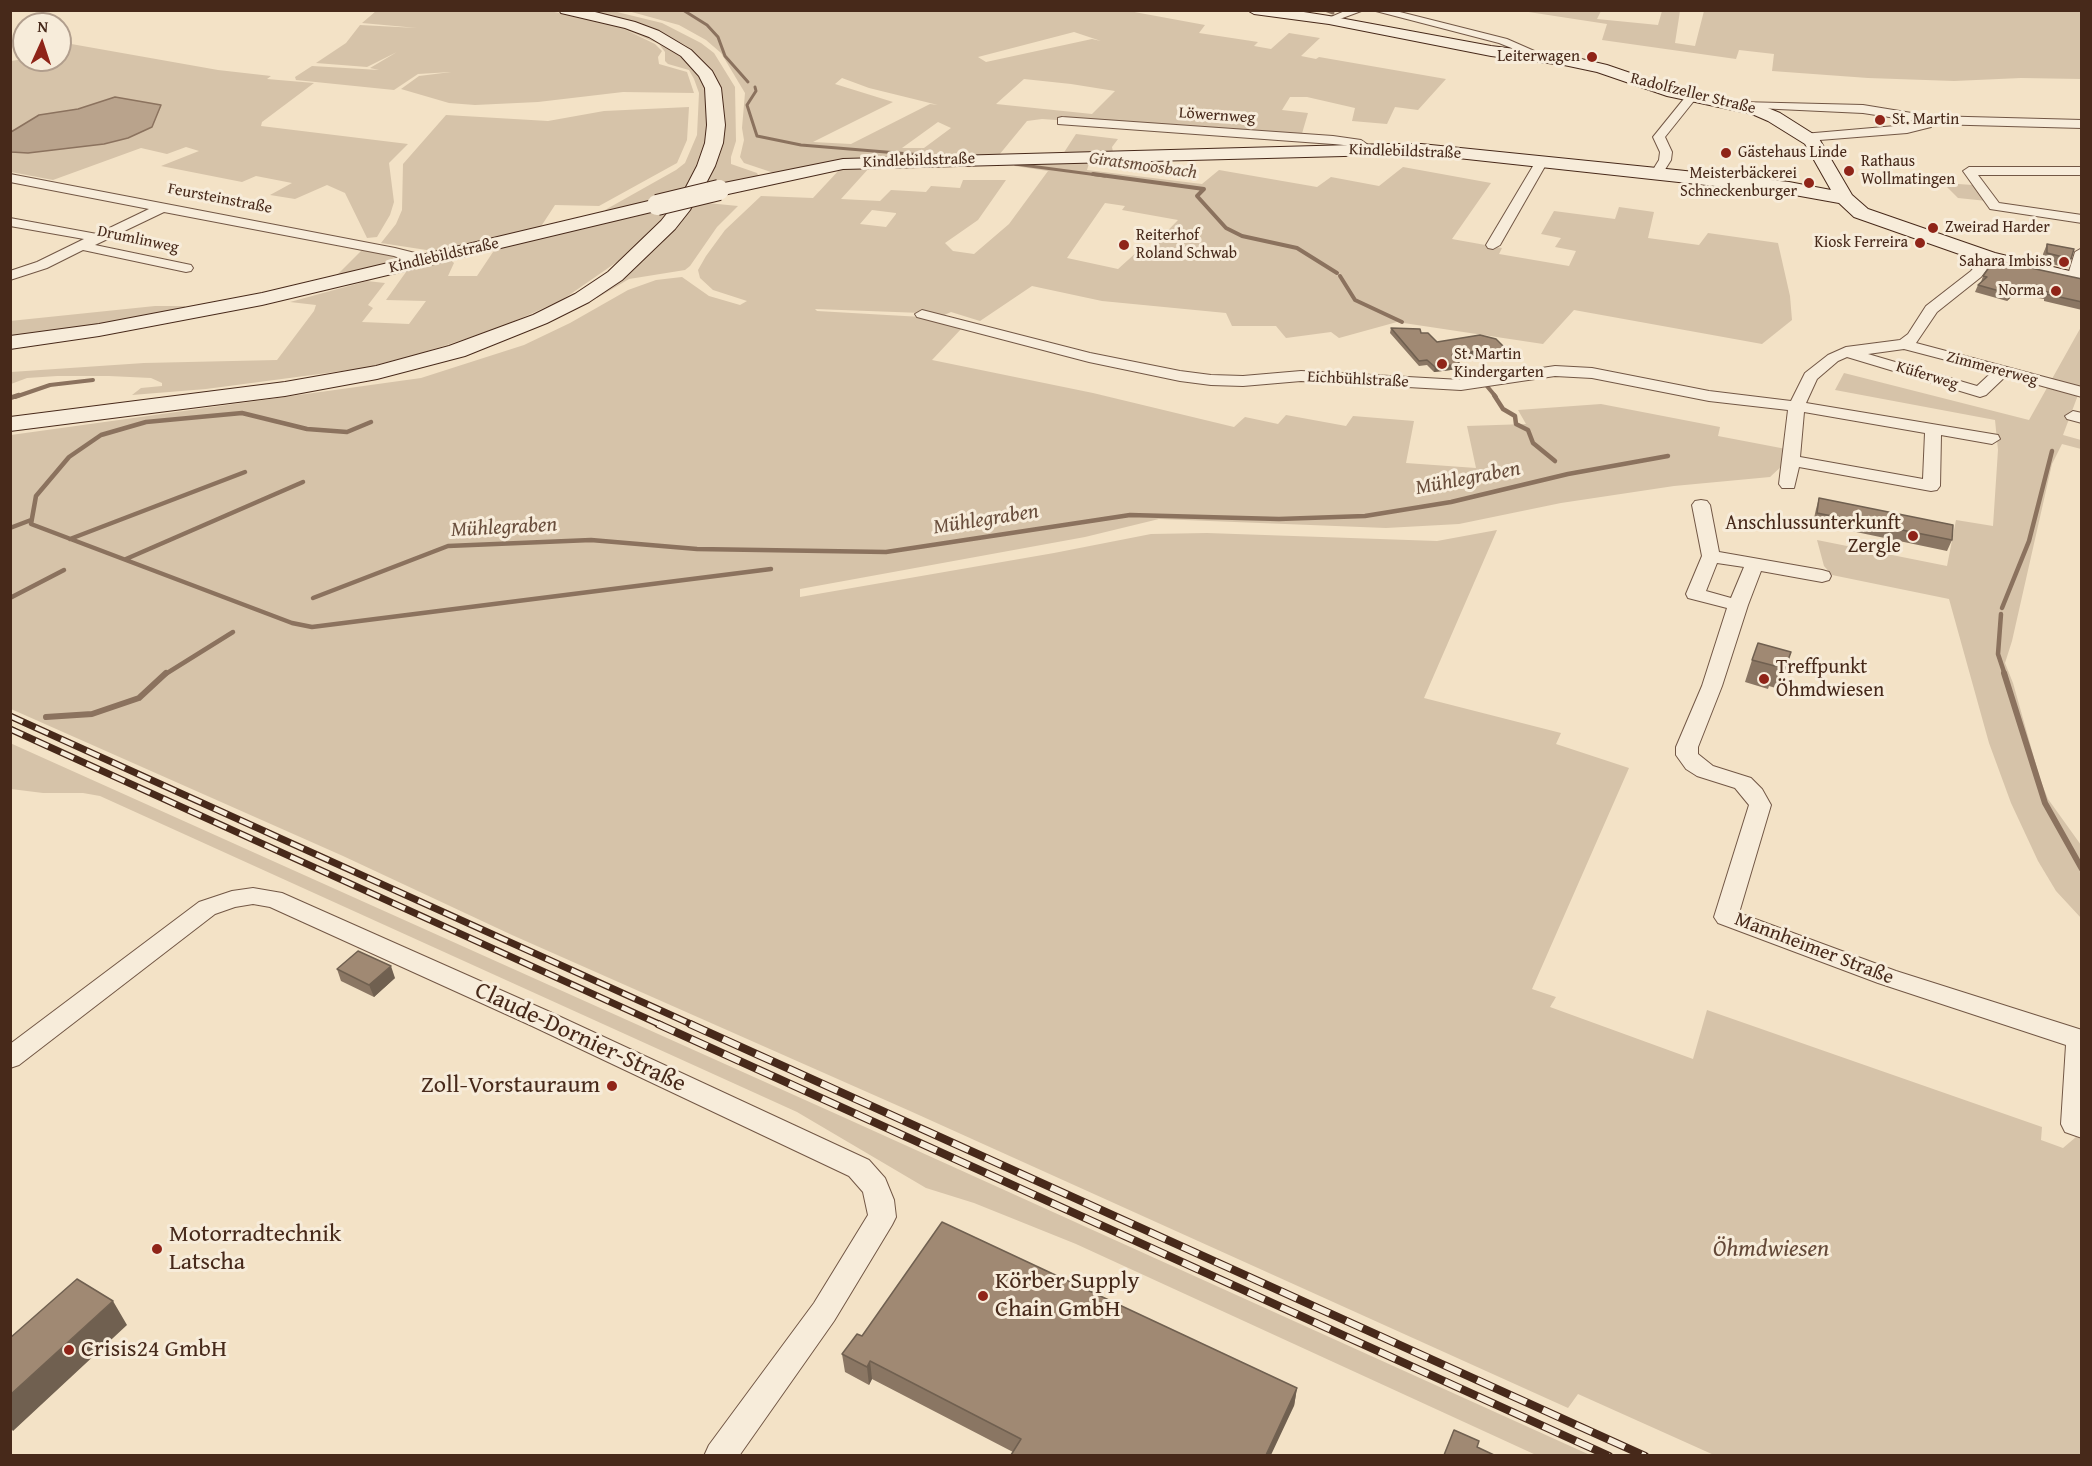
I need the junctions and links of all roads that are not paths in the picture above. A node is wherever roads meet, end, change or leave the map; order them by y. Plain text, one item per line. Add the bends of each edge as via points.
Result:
1 (566, 10) edge
2 (1254, 10) edge
3 (1359, 10) edge
4 (1377, 10) edge
5 (1329, 20) junction
6 (1543, 57) junction
7 (1691, 97) junction
8 (1740, 105) junction
9 (1806, 107) junction
10 (1763, 112) junction
11 (1930, 120) junction
12 (1062, 121) dead end
13 (2082, 124) edge
14 (1807, 137) junction
15 (1368, 149) junction
16 (1542, 161) junction
17 (2082, 171) edge
18 (1657, 172) junction
19 (10, 178) edge
20 (1845, 198) junction
21 (163, 207) junction
22 (2082, 219) edge
23 (10, 222) edge
24 (99, 238) junction
25 (1493, 245) dead end
26 (82, 246) junction
27 (2082, 252) edge
28 (1989, 258) junction
29 (421, 262) junction
30 (186, 268) dead end
31 (10, 276) edge
32 (2078, 279) edge
33 (922, 315) dead end
34 (10, 343) edge
35 (1904, 344) junction
36 (1846, 352) junction
37 (2001, 372) junction
38 (2082, 392) edge
39 (1797, 406) junction
40 (10, 424) edge
41 (1933, 429) junction
42 (1992, 439) dead end
43 (1790, 460) junction
44 (1788, 484) dead end
45 (1701, 505) dead end
46 (1711, 556) junction
47 (1754, 564) junction
48 (1822, 576) dead end
49 (1738, 605) junction
50 (2080, 1039) edge
51 (10, 1058) edge
52 (2082, 1127) edge
53 (720, 1455) edge

1 - 40 main road via 654,34 686,53 706,74 713,88 716,125 710,154 689,197 653,240 615,276 540,320 457,351 366,374 285,389
2 - 5 main road, Radolfzeller Straße
3 - 5 street
4 - 6 street via 1503,41
5 - 6 main road, Radolfzeller Straße
6 - 7 main road, Radolfzeller Straße via 1584,64
7 - 8 main road, Radolfzeller Straße
7 - 18 street via 1659,137 1666,152
8 - 9 street
8 - 10 main road, Radolfzeller Straße
9 - 10 street
9 - 11 street via 1885,111
10 - 14 main road, Radolfzeller Straße
11 - 13 street
11 - 14 street via 1907,129
12 - 15 street, Löwernweg via 1357,142
14 - 20 main road, Radolfzeller Straße
15 - 16 main road, Kindlebildstraße via 1422,149
15 - 29 main road, Kindlebildstraße, bridge via 843,164
16 - 18 main road, Kindlebildstraße
16 - 25 street
17 - 22 street via 1969,171 1995,206
18 - 20 main road, Kindlebildstraße
19 - 21 street, Feursteinstraße
20 - 28 main road, Radolfzeller Straße via 1869,216
21 - 24 street
21 - 29 street, Feursteinstraße via 385,250
23 - 24 street
24 - 26 street
26 - 30 street, Drumlinweg
26 - 31 street
27 - 32 street
28 - 32 main road, Radolfzeller Straße
28 - 35 street via 1976,274 1931,309 1914,338
29 - 34 main road, Kindlebildstraße via 193,313
33 - 39 street, Eichbühlstraße via 1089,357 1210,380 1302,376 1461,385 1555,371 1615,375 1710,396
35 - 36 street
35 - 37 street, Zimmererweg
36 - 37 street, Küferweg via 1980,392
36 - 39 street via 1811,376
37 - 38 street, Zimmererweg
39 - 41 street, Eichbühlstraße
39 - 43 street
41 - 42 street, Eichbühlstraße
41 - 43 street via 1931,486
43 - 44 street
45 - 46 street
46 - 47 street
46 - 49 street via 1695,594
47 - 48 street
47 - 49 street, Mannheimer Straße
49 - 50 street, Mannheimer Straße via 1713,686 1687,747 1694,764 1743,783 1755,794 1760,806 1726,917 1887,976
50 - 52 street, Mannheimer Straße via 2074,1124
51 - 53 street, Claude-Dornier-Straße via 207,908 253,896 274,899 859,1168 875,1186 882,1217 824,1312

